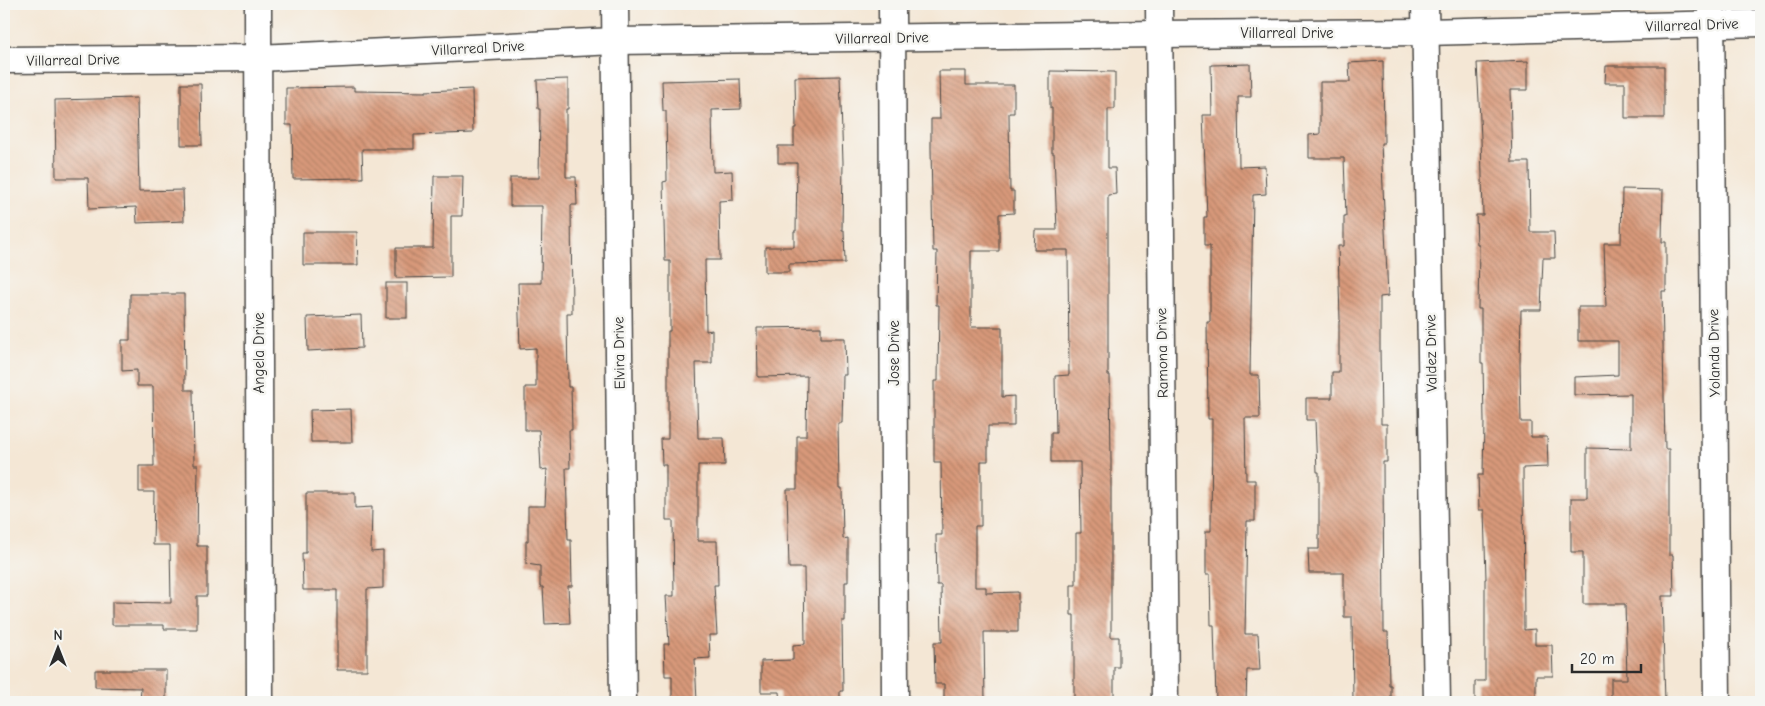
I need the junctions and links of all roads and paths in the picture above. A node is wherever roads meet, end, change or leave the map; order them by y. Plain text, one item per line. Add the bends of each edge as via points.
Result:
1 (258, 4) edge
2 (615, 4) edge
3 (892, 4) edge
4 (1159, 4) edge
5 (1425, 4) edge
6 (1711, 14) edge
7 (1761, 23) edge
8 (1426, 32) junction
9 (1159, 34) junction
10 (893, 38) junction
11 (615, 41) junction
12 (258, 58) junction
13 (4, 60) edge
14 (260, 702) edge
15 (623, 702) edge
16 (895, 702) edge
17 (1165, 702) edge
18 (1437, 702) edge
19 (1717, 702) edge

1 - 12 street, Angela Drive
2 - 11 street, Elvira Drive
3 - 10 street, Jose Drive
4 - 9 street, Ramona Drive
5 - 8 street, Valdez Drive
6 - 7 street, Villarreal Drive
6 - 8 street, Villarreal Drive
6 - 19 street, Yolanda Drive
8 - 9 street, Villarreal Drive
8 - 18 street, Valdez Drive
9 - 10 street, Villarreal Drive
9 - 17 street, Ramona Drive
10 - 11 street, Villarreal Drive
10 - 16 street, Jose Drive
11 - 12 street, Villarreal Drive
11 - 15 street, Elvira Drive
12 - 13 street, Villarreal Drive
12 - 14 street, Angela Drive

